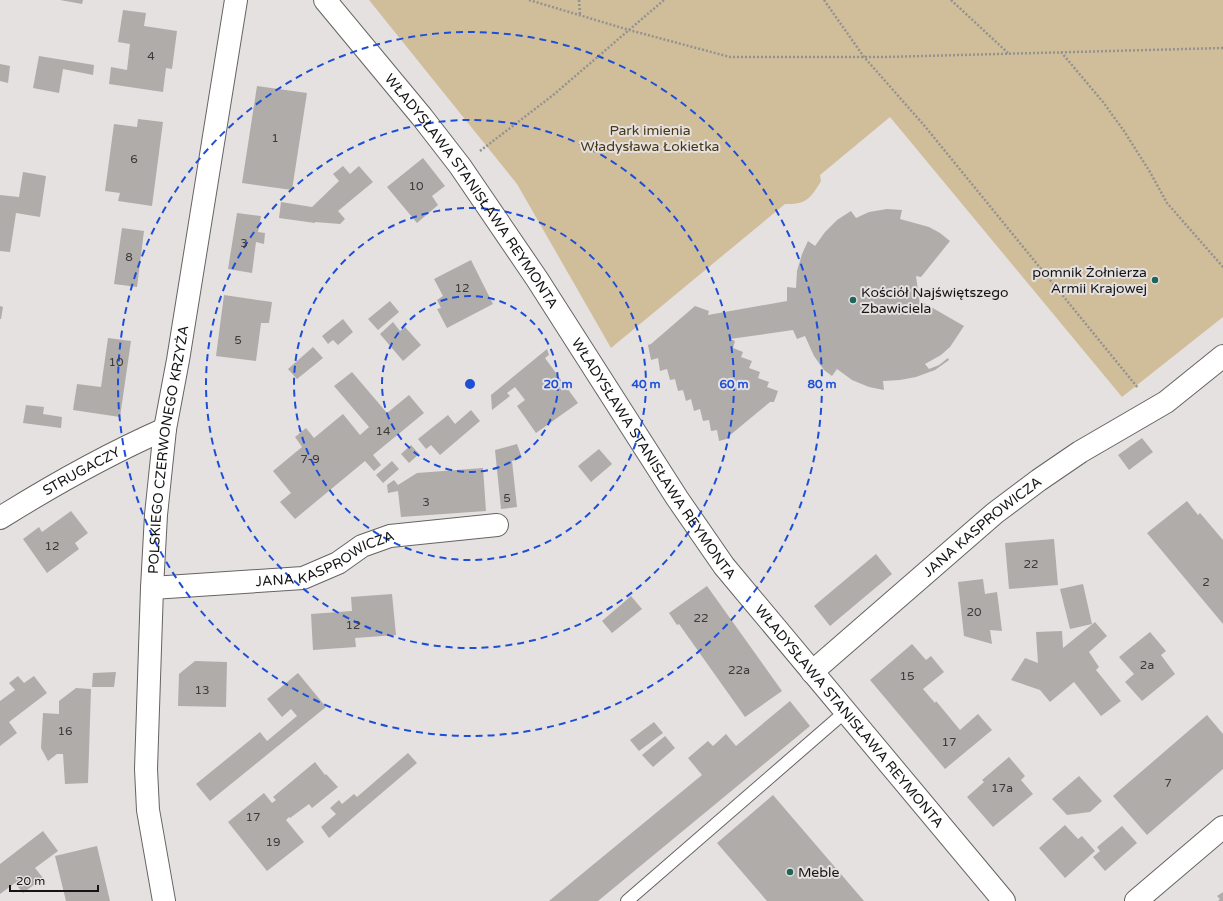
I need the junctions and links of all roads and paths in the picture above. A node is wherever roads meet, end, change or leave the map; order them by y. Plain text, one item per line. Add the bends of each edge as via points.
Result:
1 (236, 0) edge
2 (325, 0) edge
3 (529, 0) edge
4 (579, 0) edge
5 (664, 0) edge
6 (824, 0) edge
7 (950, 0) edge
8 (580, 16) junction
9 (629, 30) junction
10 (1223, 48) edge
11 (1060, 52) junction
12 (1008, 53) junction
13 (864, 57) junction
14 (460, 166) junction
15 (1223, 267) edge
16 (1223, 356) edge
17 (1161, 405) junction
18 (166, 429) junction
19 (0, 518) edge
20 (497, 525) dead end
21 (152, 588) junction
22 (812, 672) junction
23 (845, 712) junction
24 (1223, 828) edge
25 (164, 901) edge
26 (627, 901) edge
27 (1004, 901) edge
28 (1136, 901) edge

1 - 18 street, POLSKIEGO CZERWONEGO KRZYŻA
2 - 14 street, WŁADYSŁAWA STANISŁAWA REYMONTA
3 - 8 path
4 - 8 path
5 - 9 path
6 - 13 path
7 - 12 path
8 - 9 path
9 - 13 path via 730,57
9 - 14 path via 552,96
10 - 11 path
11 - 12 path
11 - 15 path via 1124,131 1167,202
12 - 13 path
13 - 17 path via 923,124 1128,376
14 - 22 street, WŁADYSŁAWA STANISŁAWA REYMONTA via 724,566
16 - 17 street, JANA KASPROWICZA
17 - 22 street, JANA KASPROWICZA via 1080,452 995,513
18 - 19 street, STRUGACZY via 127,446
18 - 21 street, POLSKIEGO CZERWONEGO KRZYŻA via 156,515
20 - 21 street, JANA KASPROWICZA via 390,536 362,546 338,563 304,578
21 - 25 street, POLSKIEGO CZERWONEGO KRZYŻA via 146,769 148,810
22 - 23 street, WŁADYSŁAWA STANISŁAWA REYMONTA
23 - 26 lane
23 - 27 street, WŁADYSŁAWA STANISŁAWA REYMONTA
24 - 28 street

